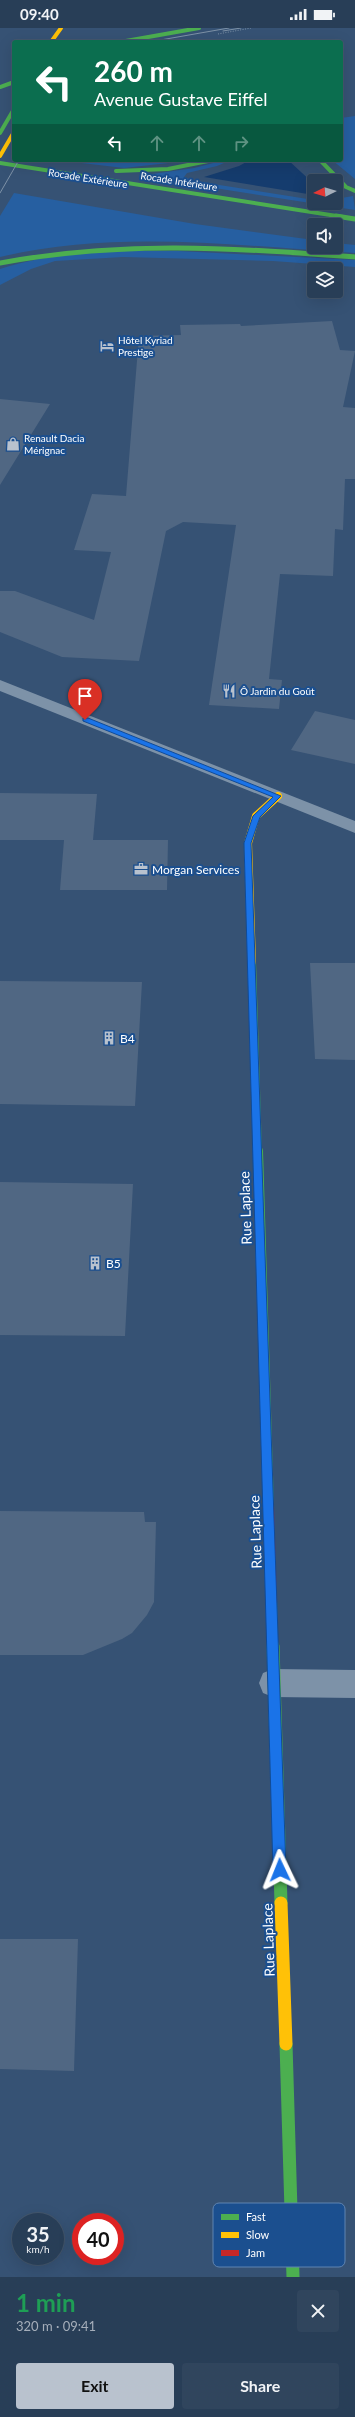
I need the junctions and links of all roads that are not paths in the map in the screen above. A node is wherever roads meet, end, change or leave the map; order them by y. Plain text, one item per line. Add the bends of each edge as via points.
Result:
1 (61, 28) edge
2 (199, 28) edge
3 (52, 40) edge
4 (131, 40) edge
5 (12, 83) edge
6 (0, 87) edge
7 (12, 112) edge
8 (0, 133) edge
9 (12, 136) edge
10 (0, 157) edge
11 (12, 160) edge
12 (32, 162) edge
13 (205, 162) edge
14 (322, 162) edge
15 (0, 163) edge
16 (355, 191) edge
17 (355, 219) edge
18 (355, 257) edge
19 (0, 263) edge
20 (0, 685) edge
21 (278, 796) junction
22 (355, 827) edge
23 (273, 1683) junction
24 (355, 1684) edge
25 (291, 2203) edge
26 (293, 2267) edge
27 (293, 2277) edge

1 - 3 main road
2 - 4 main road
5 - 6 main road
7 - 8 main road
9 - 10 main road
10 - 11 main road
12 - 13 main road via 121,172 168,170
14 - 16 main road via 346,187
15 - 17 main road, Rocade Intérieure
18 - 19 main road via 212,248 100,247 52,251
20 - 21 street
21 - 22 street
21 - 23 main road, Rue Laplace via 256,816 248,843
23 - 24 street
23 - 25 main road, Rue Laplace
26 - 27 main road, Rue Laplace

